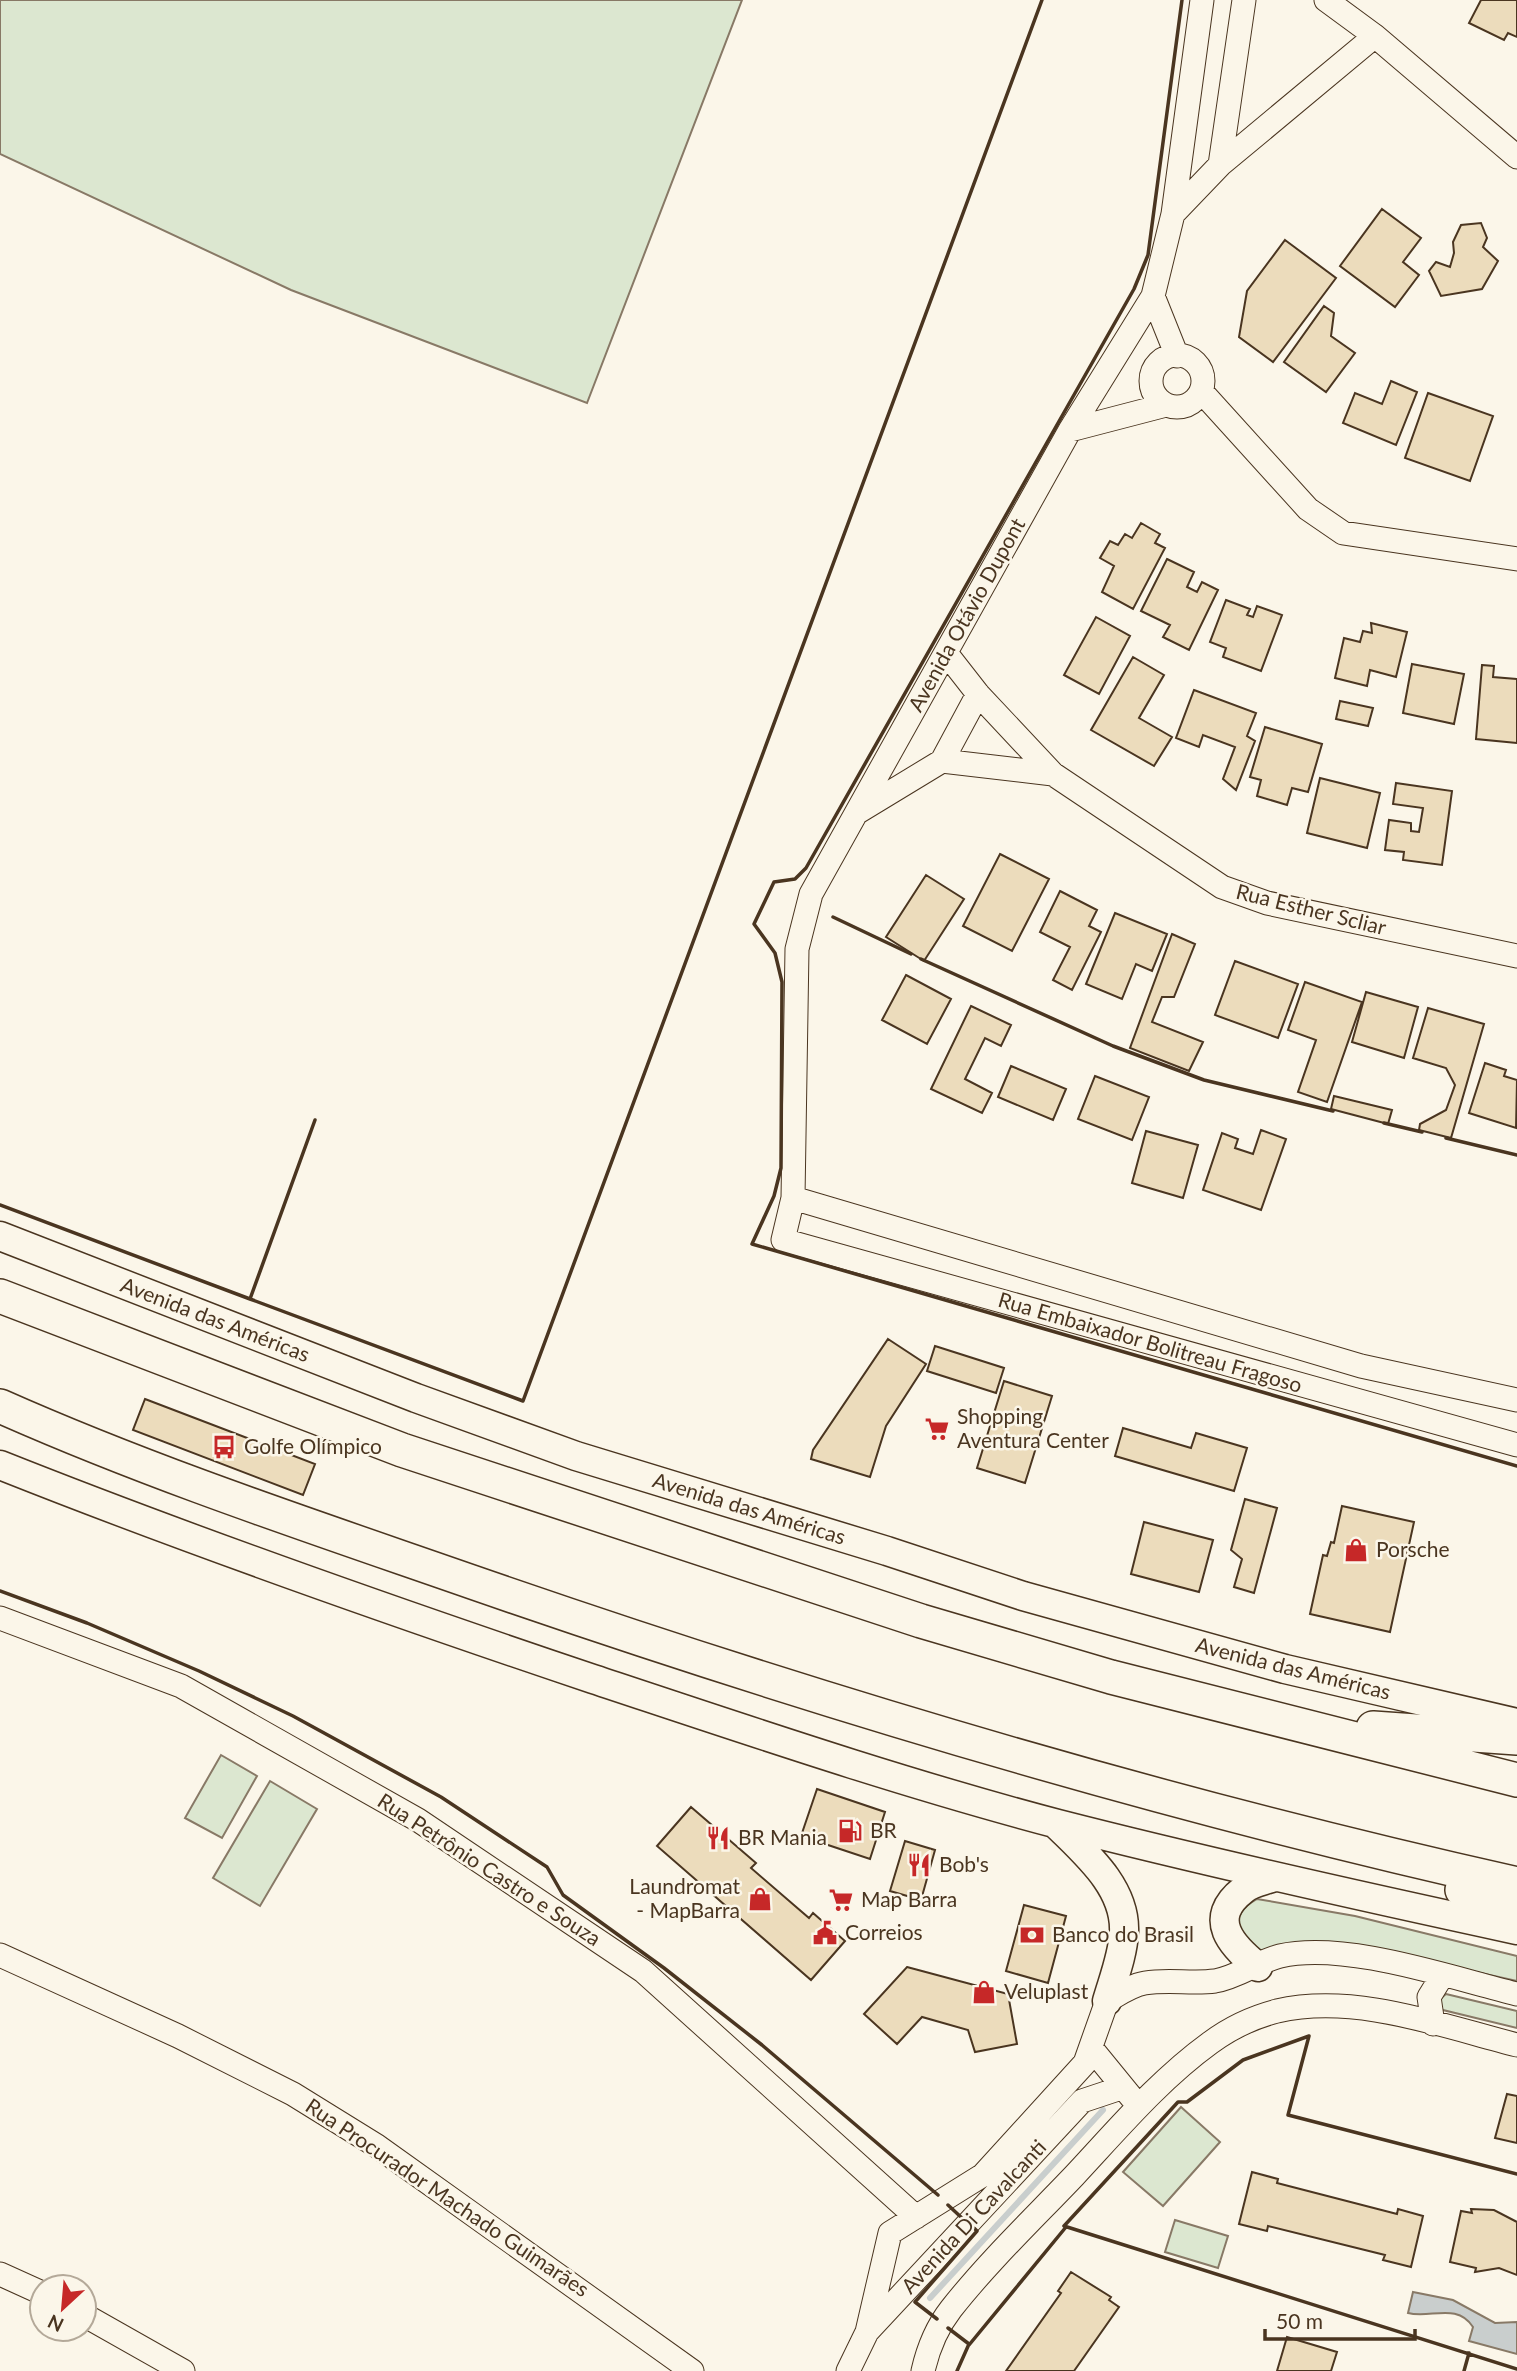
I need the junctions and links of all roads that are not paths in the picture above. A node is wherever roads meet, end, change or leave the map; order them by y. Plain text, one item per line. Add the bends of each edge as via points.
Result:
1 (1202, 0) edge
2 (1244, 0) edge
3 (1326, 0) edge
4 (1375, 36) junction
5 (1517, 157) edge
6 (1220, 165) junction
7 (1173, 214) junction
8 (1153, 296) junction
9 (1177, 356) junction
10 (1201, 391) junction
11 (1166, 405) junction
12 (1070, 430) junction
13 (1517, 559) edge
14 (946, 653) junction
15 (978, 694) junction
16 (942, 761) junction
17 (1053, 774) junction
18 (855, 814) junction
19 (1517, 956) edge
20 (793, 1198) junction
21 (0, 1237) edge
22 (783, 1240) joint
23 (0, 1296) edge
24 (1361, 1366) junction
25 (1356, 1400) junction
26 (1517, 1401) edge
27 (0, 1406) edge
28 (1517, 1445) edge
29 (0, 1465) edge
30 (0, 1618) edge
31 (1517, 1723) edge
32 (1312, 1729) junction
33 (1517, 1738) edge
34 (1517, 1780) edge
35 (1054, 1822) junction
36 (1381, 1853) junction
37 (1274, 1877) junction
38 (1517, 1884) edge
39 (1517, 1909) edge
40 (1517, 1930) edge
41 (0, 1955) edge
42 (1258, 1967) junction
43 (1442, 1976) junction
44 (1517, 1994) edge
45 (1107, 2001) junction
46 (1433, 2024) junction
47 (1517, 2045) edge
48 (1092, 2049) junction
49 (1121, 2088) junction
50 (1141, 2105) junction
51 (916, 2217) junction
52 (0, 2274) edge
53 (28, 2287) edge
54 (98, 2323) edge
55 (867, 2332) junction
56 (183, 2371) edge
57 (692, 2371) edge
58 (848, 2371) edge
59 (923, 2371) edge

1 - 7 street, Avenida Otávio Dupont
2 - 6 street
3 - 4 street
4 - 5 street
4 - 6 street
6 - 7 street
7 - 8 street, Avenida Otávio Dupont
8 - 9 street
8 - 12 street, Avenida Otávio Dupont
9 - 10 street via 1198,367
9 - 11 street via 1160,361 1152,376 1154,393
10 - 11 street via 1183,406
10 - 13 street via 1308,509 1343,533
11 - 12 street
12 - 14 street, Avenida Otávio Dupont
14 - 15 street, Rua Esther Scliar
14 - 18 street, Avenida Otávio Dupont
15 - 16 street
15 - 17 street, Rua Esther Scliar
16 - 17 street, Rua Esther Scliar
16 - 18 street
17 - 19 street, Rua Esther Scliar via 1222,887 1267,903
18 - 20 street, Avenida Otávio Dupont via 811,894 797,948
20 - 22 street, Avenida Otávio Dupont
20 - 24 street, Rua Embaixador Bolitreau Fragoso
21 - 31 main road, Avenida das Américas via 576,1456 1023,1596 1285,1669
22 - 25 street, Rua Embaixador Bolitreau Fragoso
23 - 32 highway via 402,1450 647,1533 1111,1678
24 - 25 street
24 - 26 street, Rua Embaixador Bolitreau Fragoso
25 - 28 street, Rua Embaixador Bolitreau Fragoso
27 - 36 highway via 202,1487 720,1665 982,1746
29 - 35 main road via 366,1604 747,1730
30 - 51 street, Rua Petrônio Castro e Souza via 181,1686 418,1820 643,1971
32 - 33 highway via 1345,1726
32 - 34 highway
35 - 37 main road
35 - 45 main road via 1093,1861 1124,1913 1124,1934
36 - 38 highway
36 - 39 highway via 1428,1880
37 - 40 main road
37 - 42 main road via 1243,1889 1224,1923 1235,1948
41 - 57 street, Rua Procurador Machado Guimarães via 293,2094 377,2146
42 - 43 street via 1278,1956 1357,1956
42 - 45 street via 1216,1981 1144,1983
43 - 44 street
43 - 46 street via 1429,1997
45 - 48 street, Avenida Di Cavalcanti
46 - 47 street
46 - 50 street via 1365,2009 1322,2006 1277,2011 1240,2025 1196,2054
48 - 49 street
48 - 51 street, Avenida Di Cavalcanti via 1085,2063 983,2175
49 - 50 street
49 - 55 street, Avenida Di Cavalcanti via 1082,2101
50 - 59 street via 946,2316 927,2352
51 - 55 street, Avenida Di Cavalcanti via 890,2233
52 - 53 street
54 - 56 street
55 - 58 street, Avenida Di Cavalcanti

